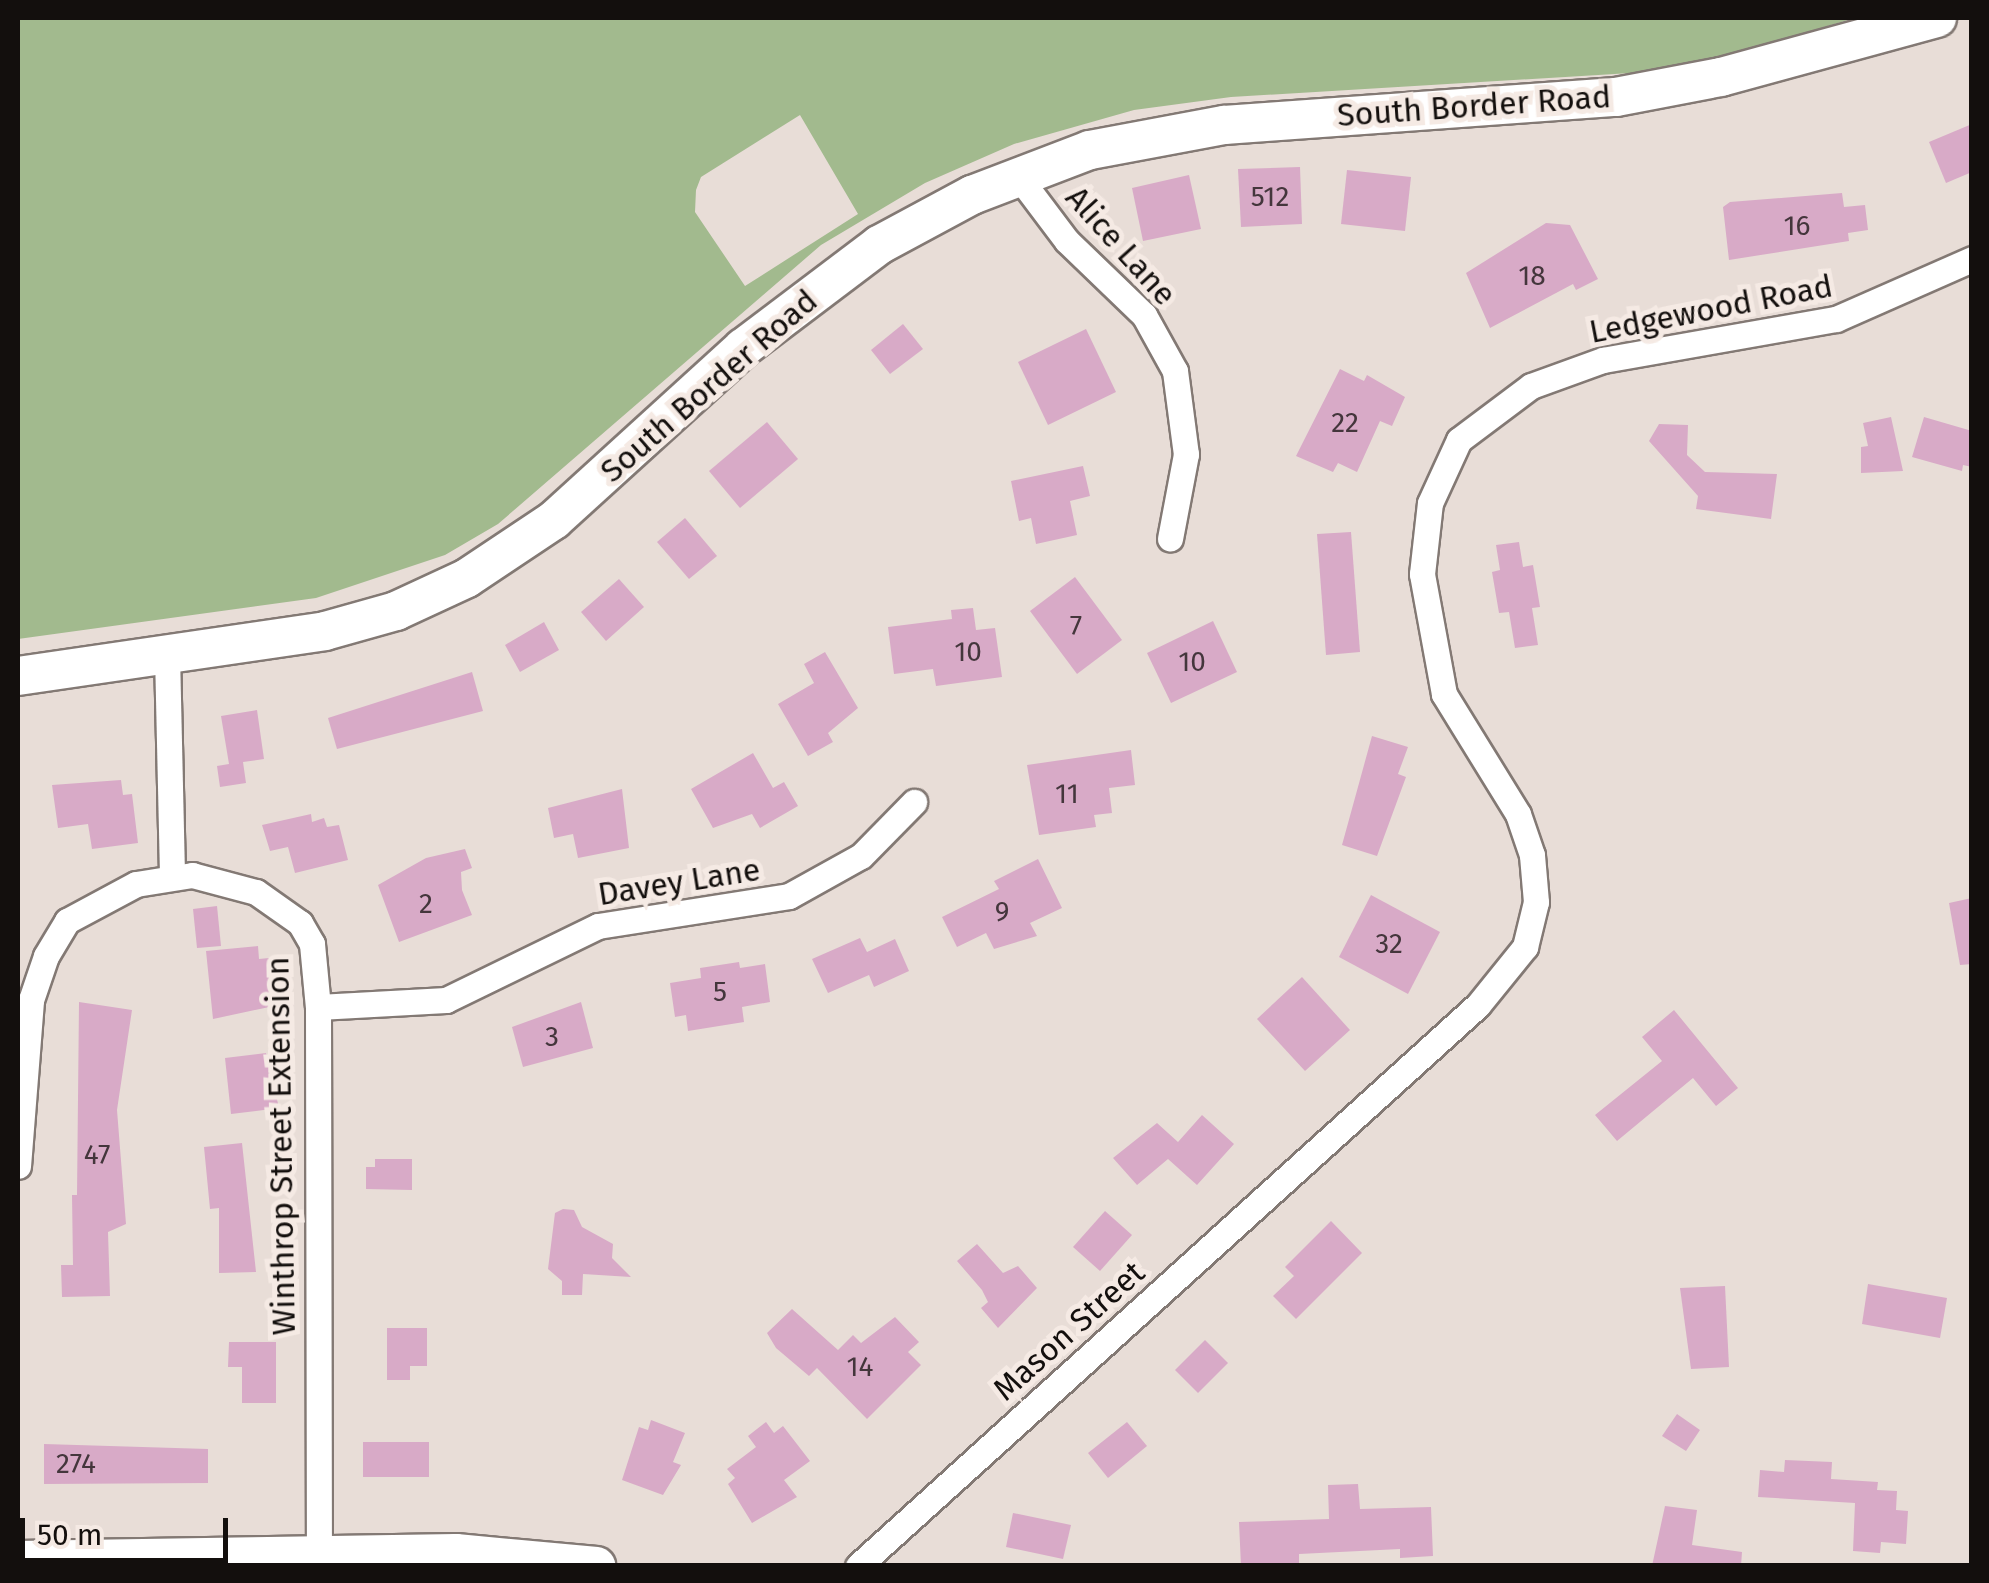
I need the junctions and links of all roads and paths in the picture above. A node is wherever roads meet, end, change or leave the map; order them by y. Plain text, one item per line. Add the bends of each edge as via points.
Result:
1 (1937, 18) edge
2 (1018, 176) junction
3 (1972, 259) edge
4 (1170, 539) dead end
5 (166, 654) junction
6 (18, 676) edge
7 (914, 802) dead end
8 (172, 876) junction
9 (318, 1007) junction
10 (1323, 1145) joint
11 (18, 1166) edge
12 (323, 1558) edge
13 (18, 1560) edge
14 (596, 1566) edge
15 (858, 1566) edge

1 - 2 main road, South Border Road via 1721,78 1616,97 1176,131
2 - 4 street, Alice Lane via 1066,241 1144,315 1176,371 1186,454
2 - 5 main road, South Border Road via 932,214 831,280 744,348 554,520 480,572 349,626
3 - 10 street, Ledgewood Road via 1836,319 1602,360 1532,386 1459,440 1442,468 1421,543 1429,630 1452,715 1518,814 1532,855 1536,902 1525,947 1492,991
5 - 6 main road, South Border Road
5 - 8 street
7 - 9 street, Davey Lane via 861,856 789,896 598,926 446,1000
8 - 9 street, Winthrop Street Extension via 232,882 294,916 312,944
8 - 11 street via 88,906 67,921 46,956 24,1036
9 - 12 street, Winthrop Street Extension
10 - 15 street, Mason Street
12 - 13 main road
12 - 14 main road via 480,1553

